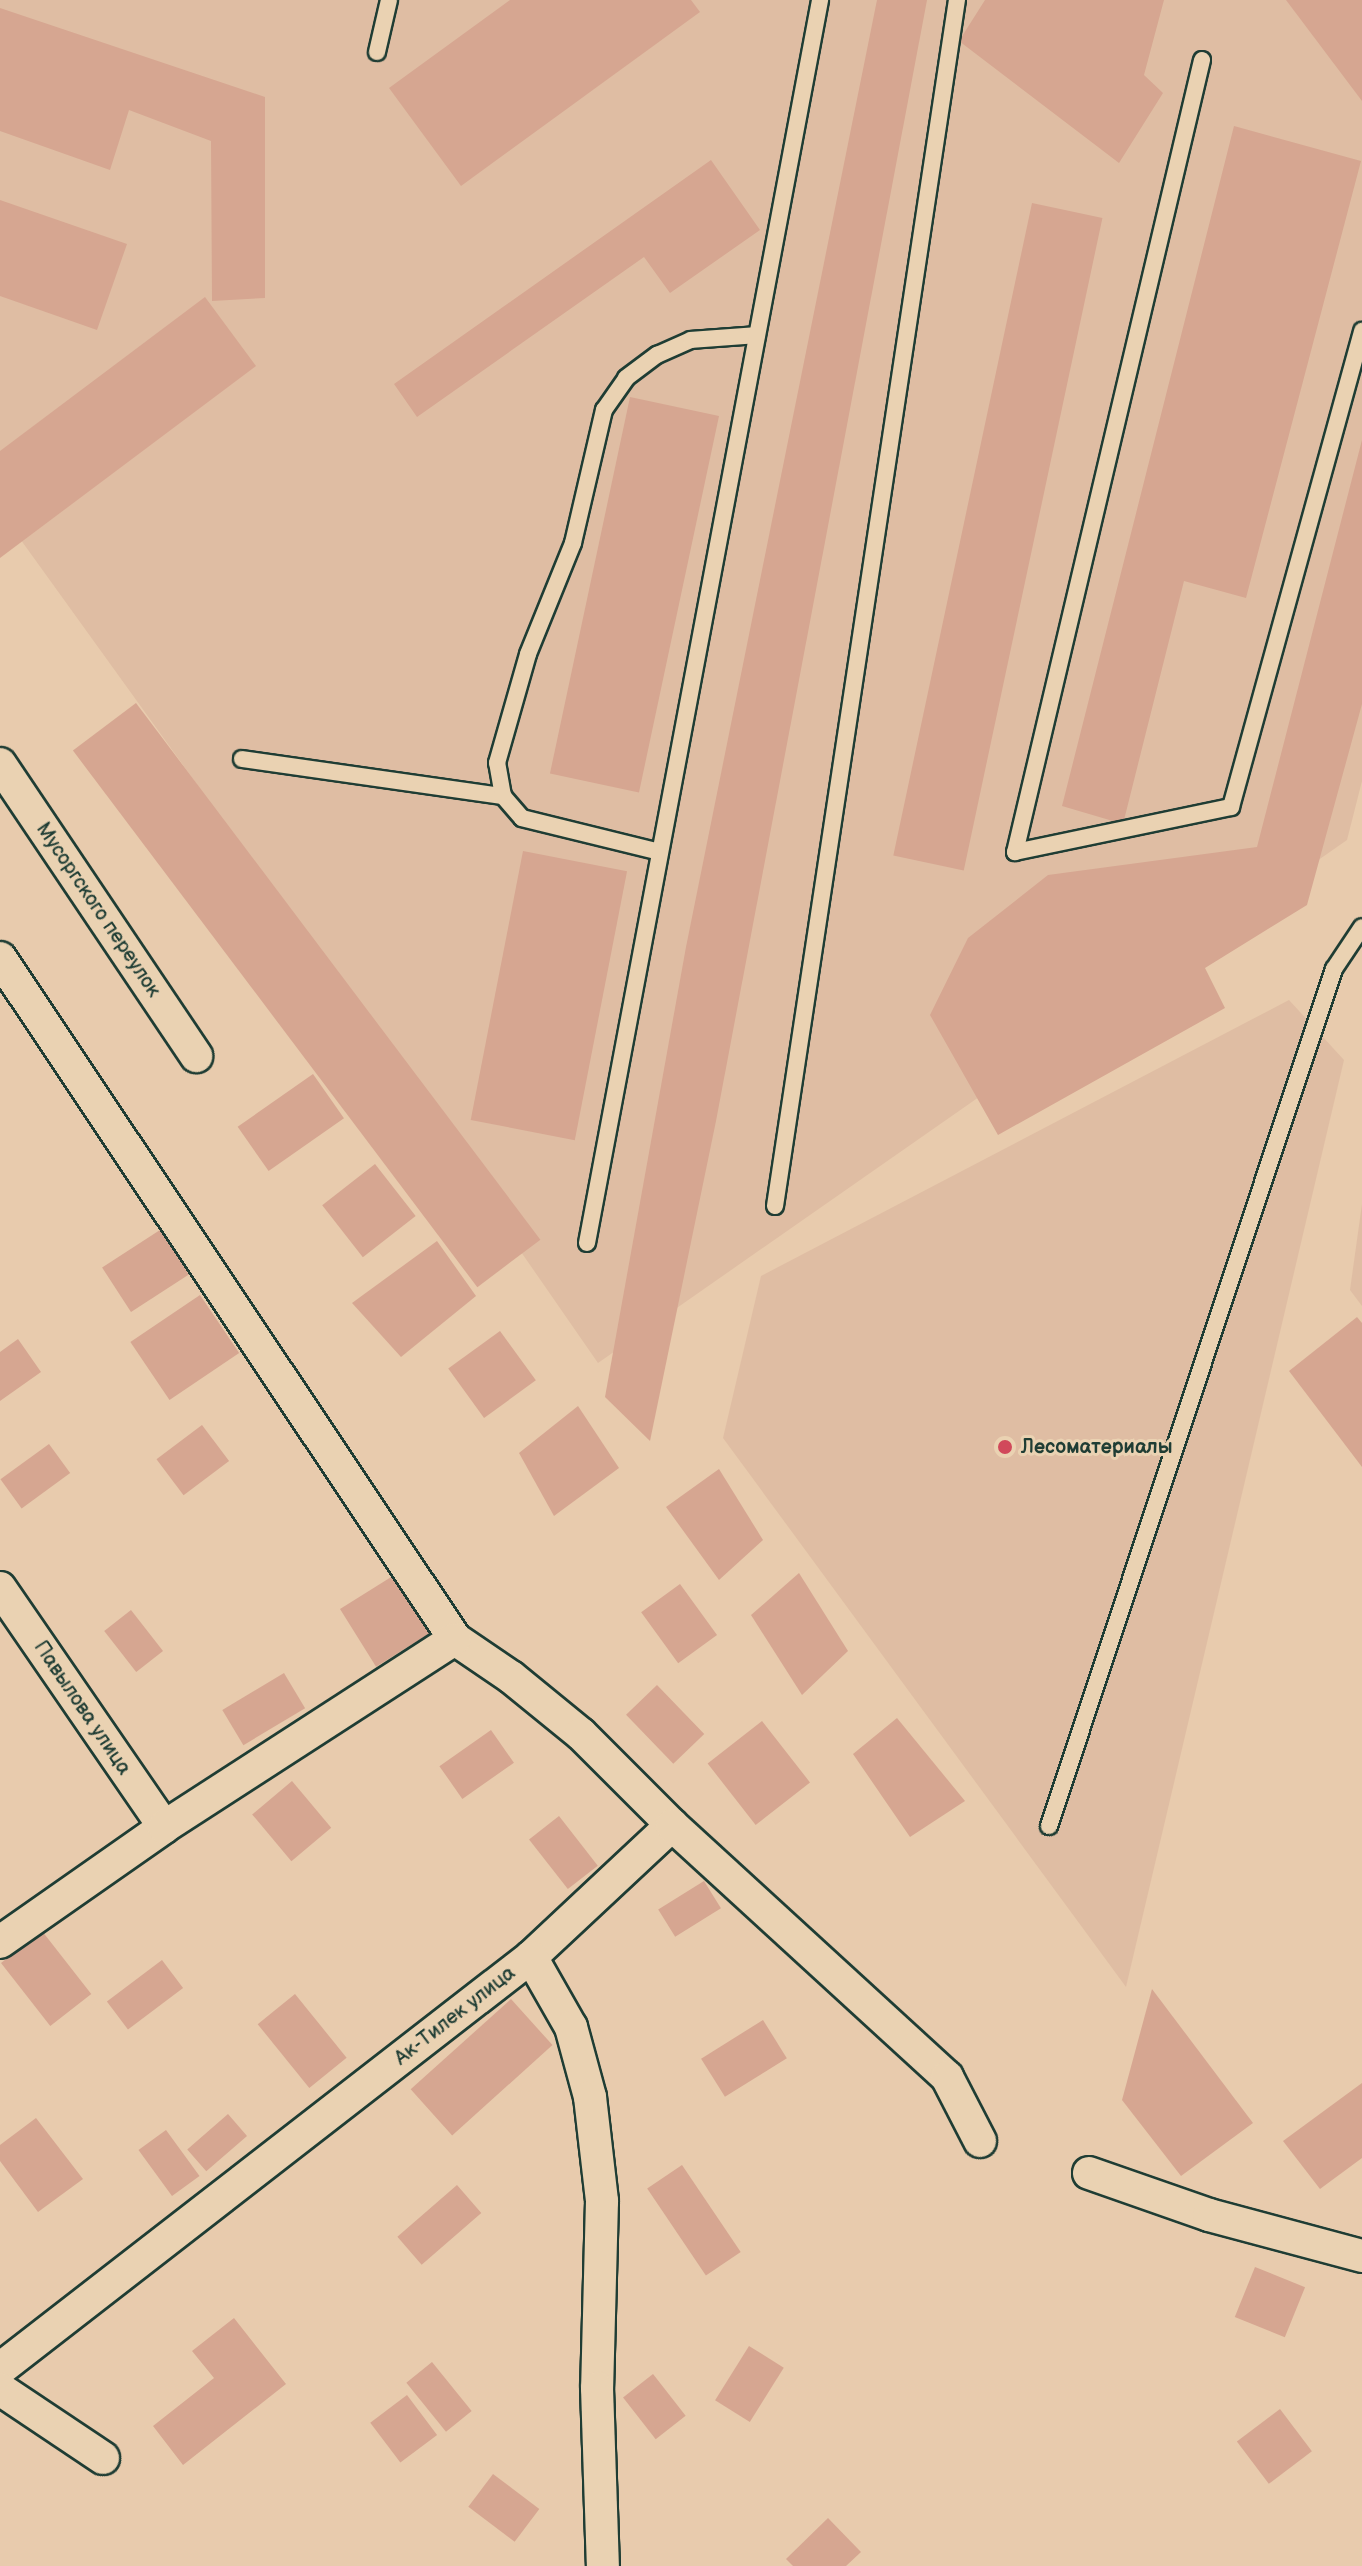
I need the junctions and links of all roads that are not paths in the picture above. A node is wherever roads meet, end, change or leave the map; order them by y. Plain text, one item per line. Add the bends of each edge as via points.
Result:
1 (389, 0) edge
2 (820, 0) edge
3 (957, 0) edge
4 (377, 52) dead end
5 (1202, 60) dead end
6 (1362, 331) edge
7 (757, 335) junction
8 (242, 759) dead end
9 (0, 764) edge
10 (503, 796) junction
11 (660, 852) junction
12 (1362, 927) edge
13 (0, 958) edge
14 (196, 1056) dead end
15 (775, 1206) dead end
16 (587, 1243) dead end
17 (0, 1588) edge
18 (455, 1639) junction
19 (672, 1825) junction
20 (1049, 1826) dead end
21 (164, 1827) junction
22 (0, 1942) edge
23 (531, 1957) junction
24 (980, 2141) dead end
25 (1089, 2173) dead end
26 (1362, 2256) edge
27 (0, 2369) edge
28 (0, 2389) edge
29 (103, 2458) dead end
30 (603, 2566) edge

1 - 4 lane
2 - 7 lane
3 - 15 lane
5 - 6 lane via 1015,852 1231,807
7 - 10 lane via 691,340 657,355 626,378 604,410 573,543 528,654 497,763
7 - 11 lane
8 - 10 lane
9 - 14 street, Мусоргского переулок
10 - 11 lane via 522,818
11 - 16 lane
12 - 20 lane via 1334,969
13 - 18 street
17 - 21 street, Павылова улица
18 - 19 street via 581,1734
18 - 21 street
19 - 23 street
19 - 24 street via 947,2077
21 - 22 street
23 - 27 street, Ак-Тилек улица
23 - 30 street, Ак-Тилек улица via 571,2027 590,2097 602,2201 597,2388
25 - 26 street via 1209,2215
28 - 29 street

